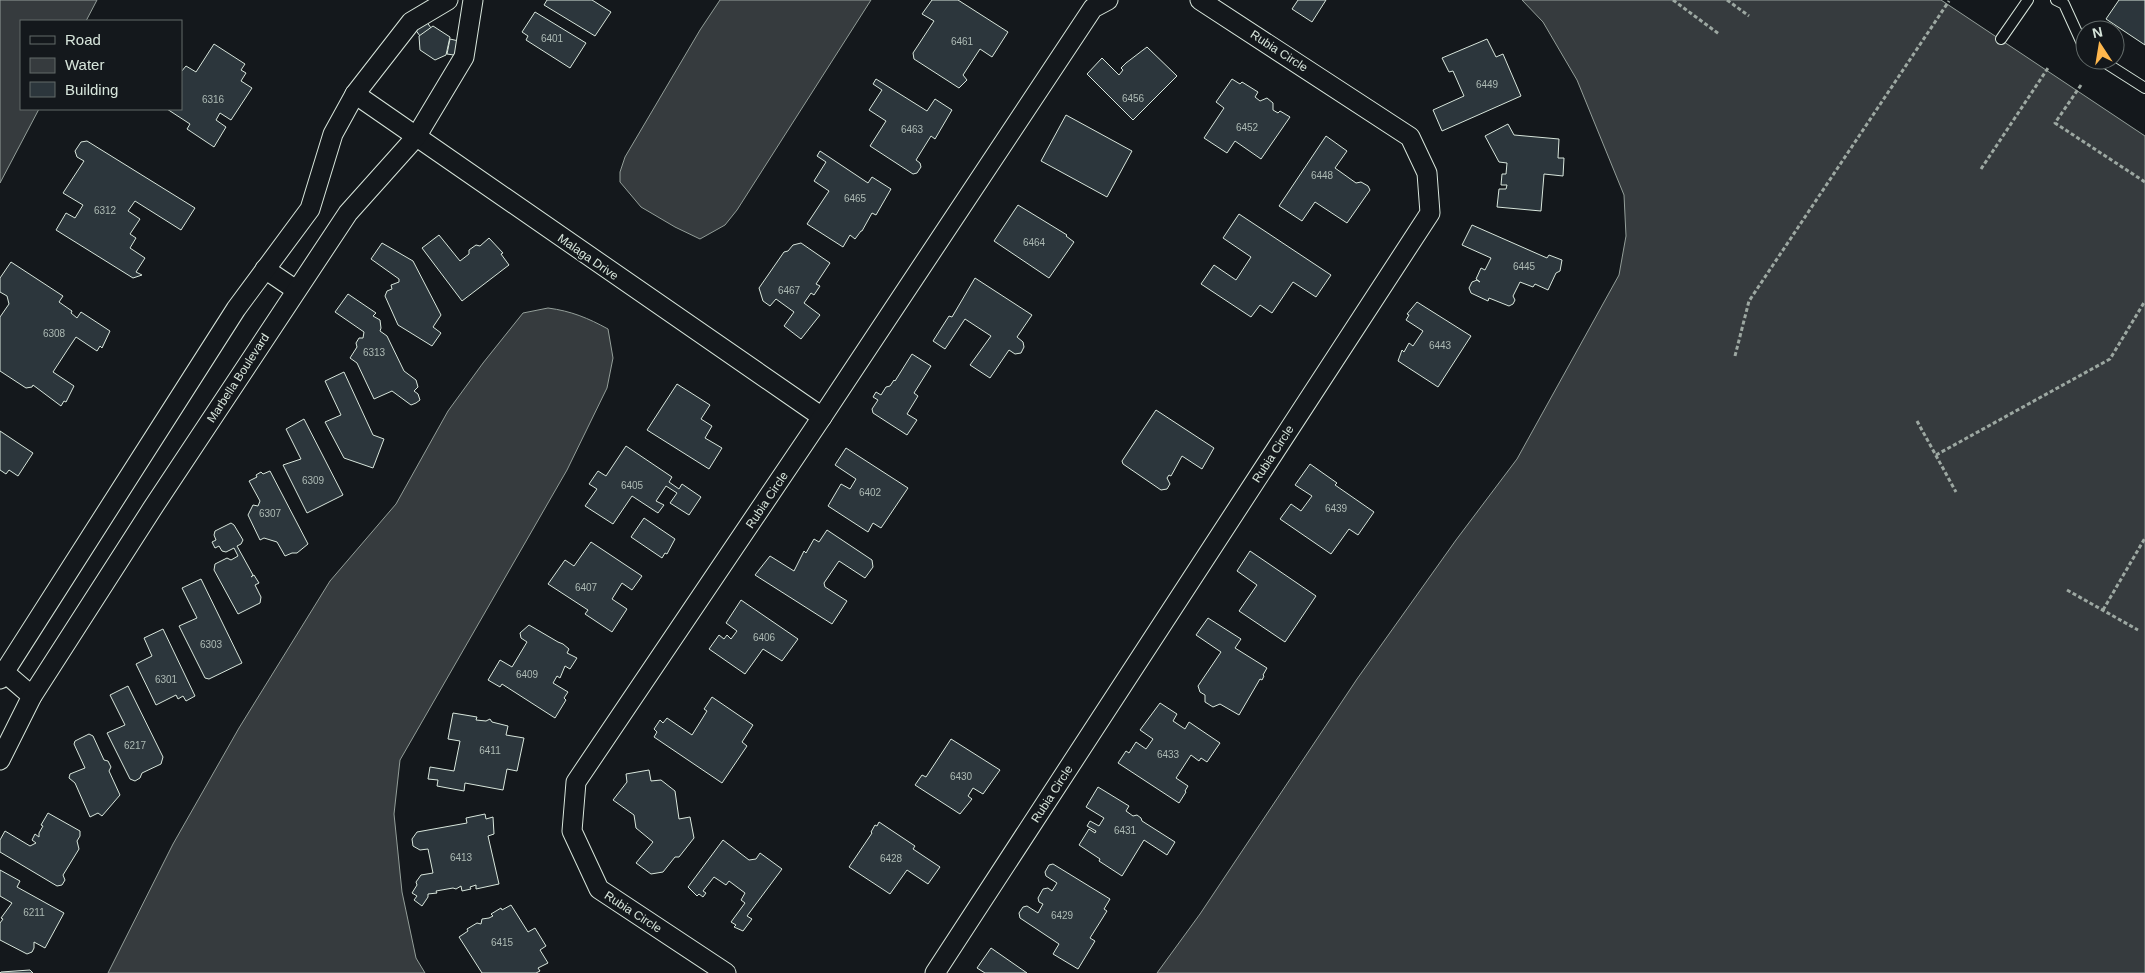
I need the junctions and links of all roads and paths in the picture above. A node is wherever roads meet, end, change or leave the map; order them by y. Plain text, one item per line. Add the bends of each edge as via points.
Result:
1 (448, 0) edge
2 (473, 0) edge
3 (1108, 0) edge
4 (1200, 0) edge
5 (1673, 0) edge
6 (1727, 0) edge
7 (2028, 0) edge
8 (2056, 0) edge
9 (1949, 1) edge
10 (1749, 16) dead end
11 (2075, 28) edge
12 (1719, 34) dead end
13 (2001, 39) dead end
14 (2048, 68) dead end
15 (2117, 70) edge
16 (2080, 85) dead end
17 (2145, 88) edge
18 (355, 94) junction
19 (416, 137) junction
20 (1981, 169) dead end
21 (2145, 182) edge
22 (265, 269) junction
23 (296, 290) junction
24 (2145, 301) edge
25 (1736, 356) dead end
26 (822, 418) junction
27 (1917, 421) dead end
28 (1936, 455) junction
29 (1956, 492) dead end
30 (2145, 538) edge
31 (2067, 590) dead end
32 (2103, 610) junction
33 (2138, 630) dead end
34 (2, 675) edge
35 (32, 696) junction
36 (0, 760) edge
37 (726, 973) edge
38 (935, 973) edge

1 - 18 street via 411,22
2 - 19 street, Marbella Boulevard via 464,57
3 - 26 street, Rubia Circle via 1092,8
4 - 38 street, Rubia Circle via 1410,137 1427,173 1430,213
5 - 12 path
6 - 10 path
7 - 13 lane
8 - 11 lane via 2064,4
9 - 25 path via 1749,301
14 - 20 path
15 - 17 lane
16 - 21 path via 2055,123
18 - 19 street, Malaga Drive
18 - 22 street via 333,134 310,209
19 - 23 street, Marbella Boulevard via 348,213
19 - 26 street, Malaga Drive
22 - 23 street
22 - 34 street via 236,309
23 - 35 street, Marbella Boulevard
24 - 28 path via 2110,359
26 - 37 street, Rubia Circle via 576,782 572,831 599,889
27 - 28 path
28 - 29 path
30 - 32 path
31 - 32 path
32 - 33 path
34 - 35 street
35 - 36 street, Marbella Boulevard

